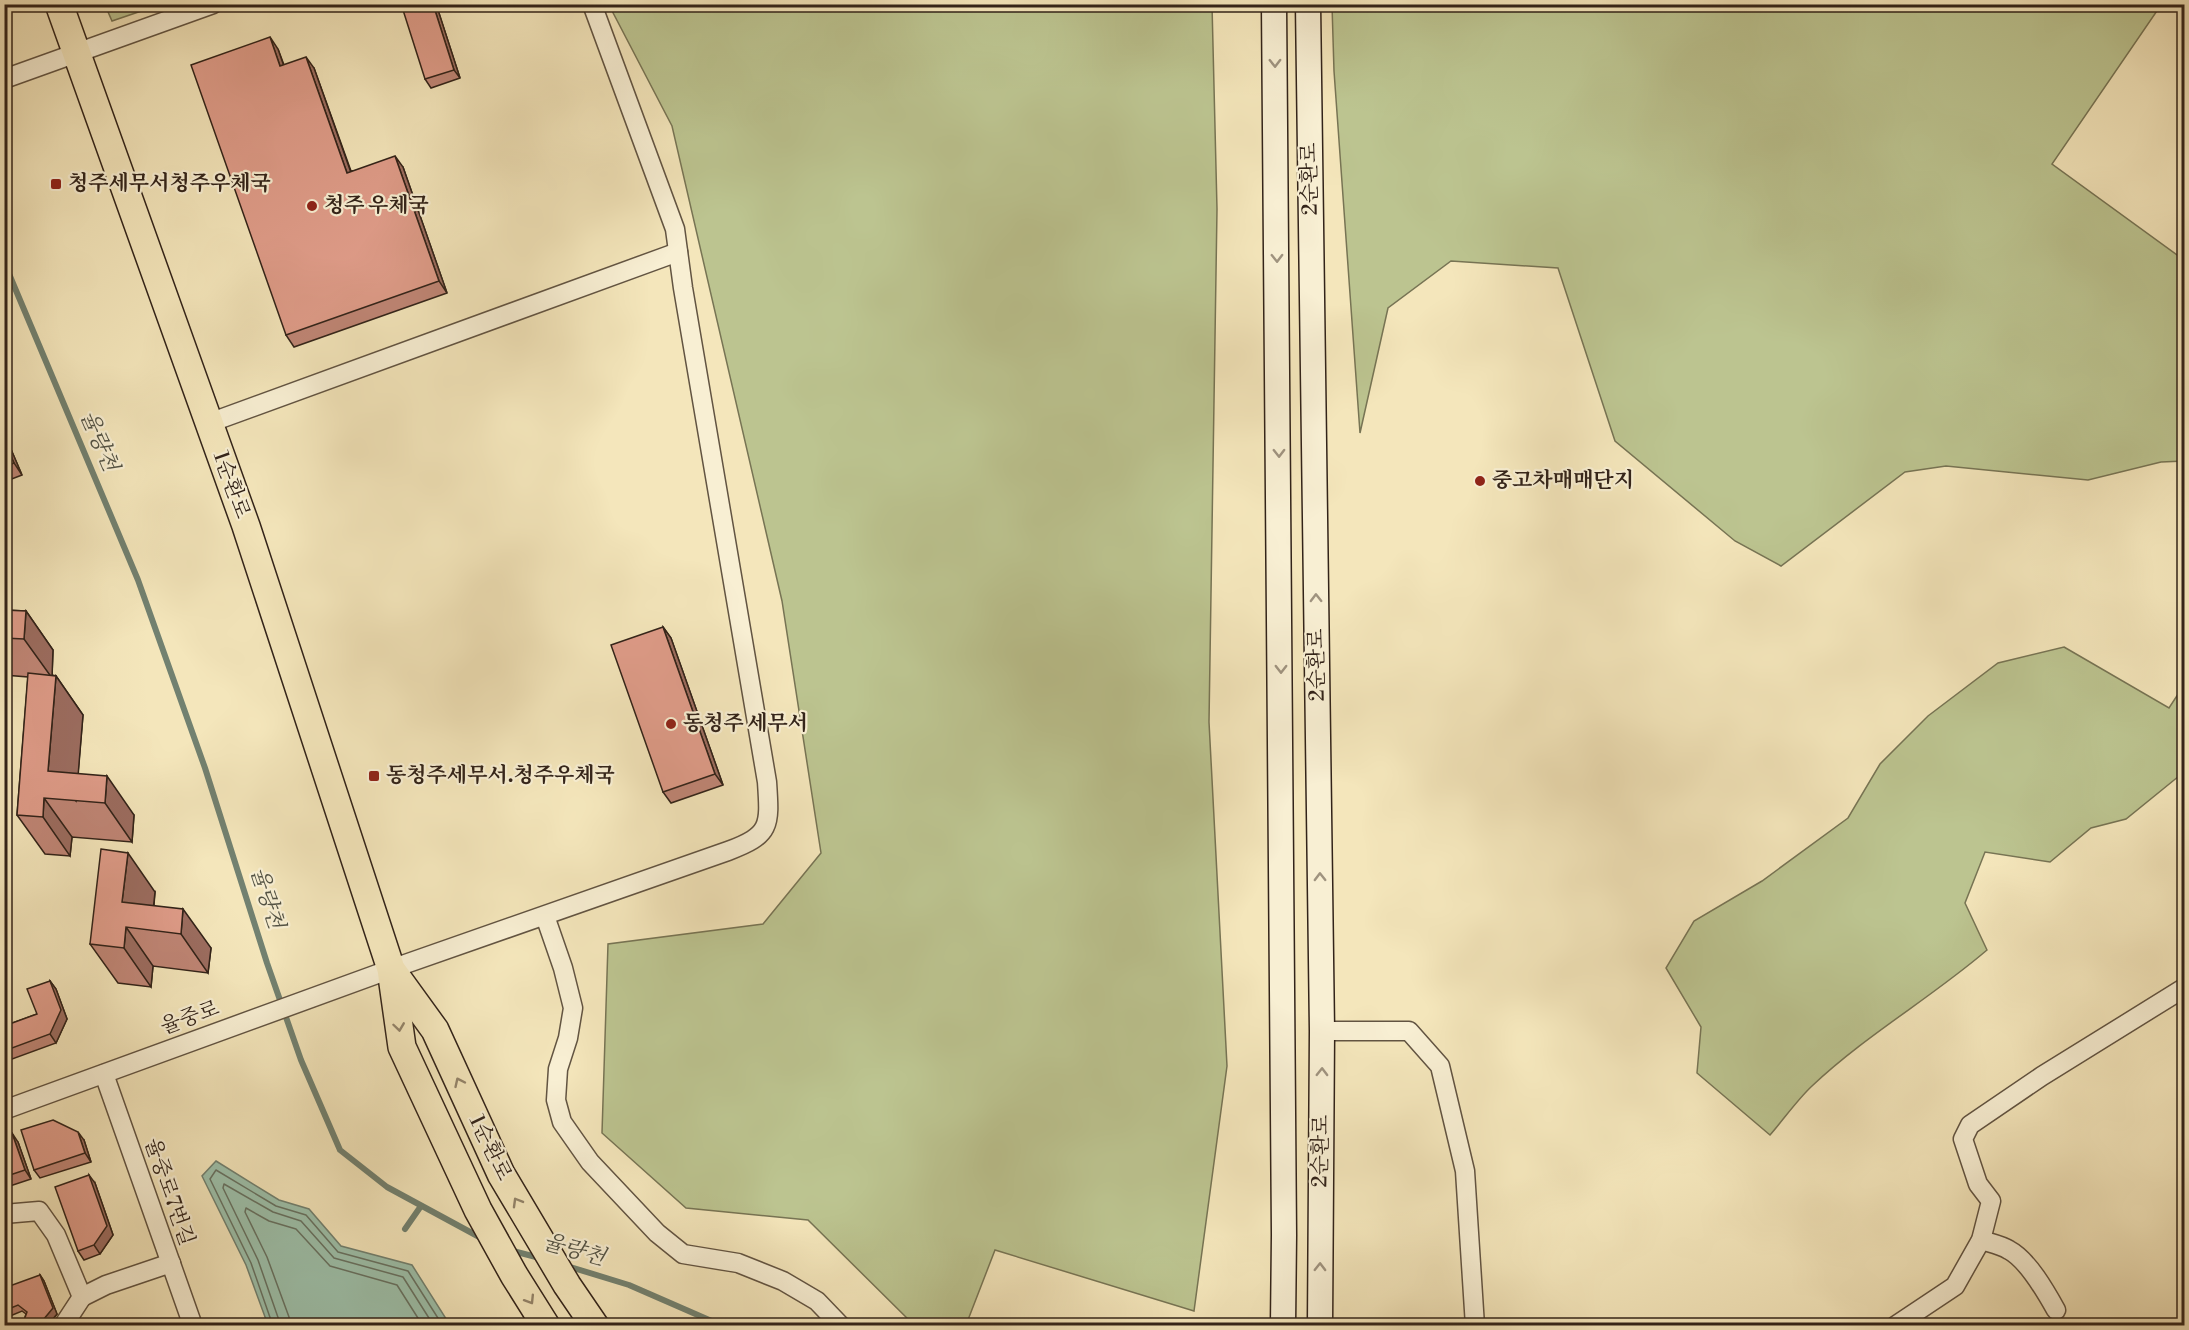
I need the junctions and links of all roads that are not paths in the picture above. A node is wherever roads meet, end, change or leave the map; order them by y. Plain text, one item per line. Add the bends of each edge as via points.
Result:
1 (59, 4) edge
2 (213, 4) edge
3 (592, 4) edge
4 (1274, 4) edge
5 (1308, 4) edge
6 (76, 54) junction
7 (6, 79) edge
8 (678, 252) junction
9 (209, 423) junction
10 (545, 916) junction
11 (391, 969) junction
12 (2184, 988) edge
13 (1322, 1031) junction
14 (104, 1074) junction
15 (4, 1110) edge
16 (4, 1214) edge
17 (1981, 1240) junction
18 (171, 1263) junction
19 (82, 1297) junction
20 (2056, 1310) dead end
21 (588, 1315) edge
22 (63, 1326) edge
23 (193, 1326) edge
24 (546, 1326) edge
25 (841, 1326) edge
26 (1283, 1326) edge
27 (1320, 1326) edge
28 (1475, 1326) edge
29 (1895, 1326) edge

1 - 6 main road, 1순환로
2 - 6 street
3 - 8 street, 율중로 via 675,229
4 -> 26 street, 2순환로
13 -> 5 street, 2순환로
6 - 7 street
6 - 9 main road, 1순환로
8 - 9 street
8 - 10 street, 율중로 via 770,813 753,842
9 - 11 main road, 1순환로
10 - 11 street, 율중로
10 - 25 street via 573,1008 558,1070 556,1100 562,1122 590,1162 657,1233 683,1254 738,1263 783,1281 816,1301
11 - 14 street, 율중로
21 -> 11 main road, 1순환로 via 501,1174 435,1030
11 -> 24 main road, 1순환로 via 402,1047 478,1210
12 - 17 street via 1970,1125 1963,1139 1978,1184 1991,1201
27 -> 13 street, 2순환로
13 - 28 street via 1409,1031 1440,1066 1466,1171
14 - 15 street, 율중로
14 - 18 street, 율중로7번길
16 - 19 street via 39,1211 56,1235
17 - 20 street via 2010,1250 2045,1290
17 - 29 street via 1955,1286
18 - 19 street
18 - 23 street, 율중로7번길
19 - 22 street

